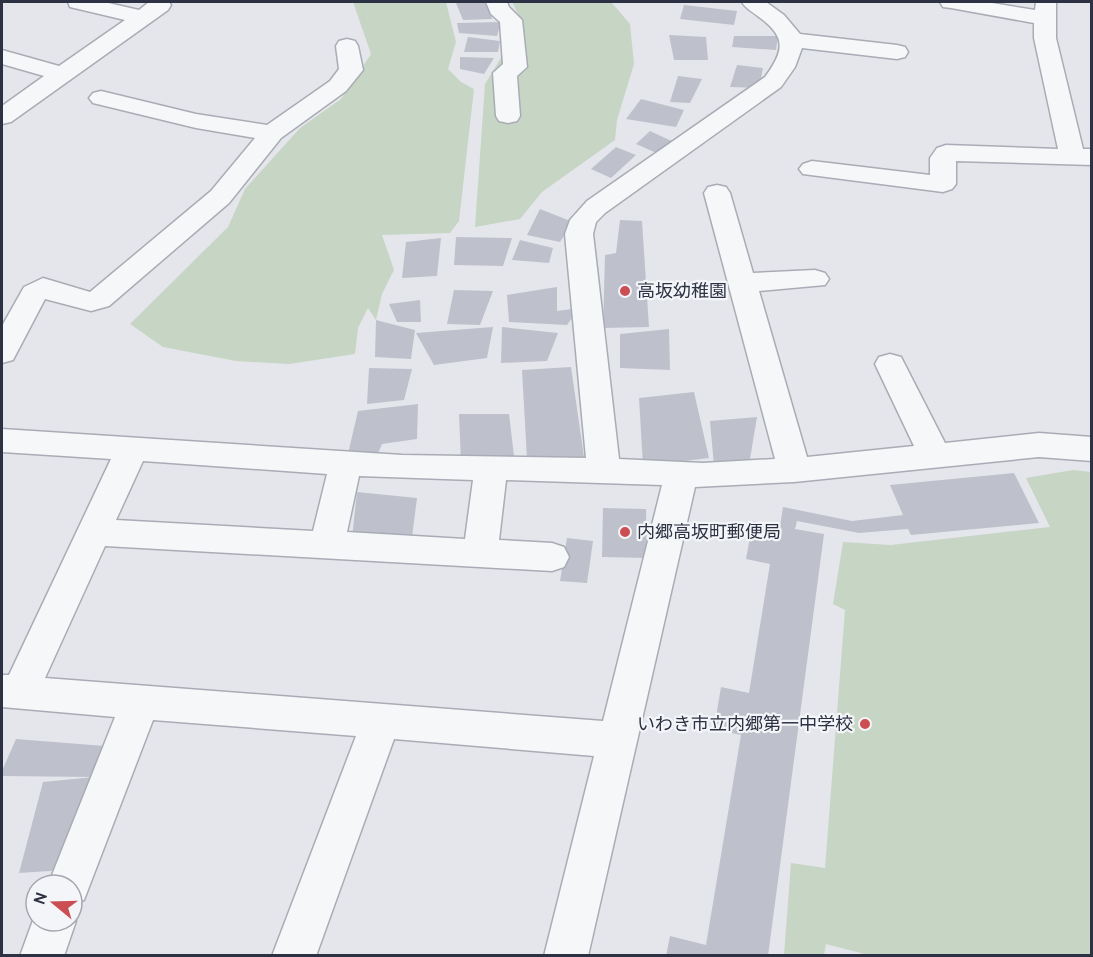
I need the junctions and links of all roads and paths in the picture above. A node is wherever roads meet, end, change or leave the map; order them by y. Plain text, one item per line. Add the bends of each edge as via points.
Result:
1 (78, 2) edge
2 (159, 2) edge
3 (496, 2) edge
4 (752, 2) edge
5 (951, 2) edge
6 (1046, 10) edge
7 (142, 17) junction
8 (791, 40) junction
9 (347, 46) dead end
10 (897, 52) dead end
11 (2, 57) edge
12 (62, 74) junction
13 (101, 98) dead end
14 (508, 116) dead end
15 (2, 117) edge
16 (272, 133) junction
17 (1082, 156) edge
18 (812, 169) dead end
19 (717, 193) dead end
20 (815, 279) dead end
21 (742, 283) junction
22 (2, 353) edge
23 (890, 364) dead end
24 (2, 440) edge
25 (132, 449) junction
26 (1092, 449) edge
27 (935, 456) junction
28 (346, 463) junction
29 (491, 467) junction
30 (794, 470) junction
31 (604, 471) junction
32 (681, 474) junction
33 (94, 532) junction
34 (327, 545) junction
35 (480, 553) junction
36 (552, 557) dead end
37 (11, 692) edge
38 (140, 702) junction
39 (381, 721) junction
40 (617, 740) junction
41 (74, 873) edge
42 (50, 933) edge
43 (42, 956) edge
44 (294, 956) edge
45 (566, 956) edge

1 - 7 street
2 - 7 street
3 - 14 street via 511,20 515,68 505,73
4 - 8 street via 781,21
5 - 6 street
6 - 17 street via 1046,38
7 - 12 street
8 - 10 street
8 - 31 street via 790,57 773,82 583,220 579,234
9 - 16 street via 351,70 338,86
11 - 12 street
12 - 15 street
13 - 16 street via 196,122
16 - 22 street via 220,197 99,299 91,302 43,287 34,293
17 - 18 street via 946,153 943,184
19 - 21 street
20 - 21 street
21 - 30 street
23 - 27 street
24 - 25 street
25 - 28 street
25 - 33 street
26 - 27 street via 1039,445
27 - 30 street
28 - 29 street
28 - 34 street
29 - 31 street
29 - 35 street
30 - 32 street
31 - 32 street
32 - 40 street
33 - 34 street
33 - 37 street
34 - 35 street
35 - 36 street
37 - 38 street
38 - 39 street
38 - 41 street
39 - 40 street
39 - 44 street
40 - 45 street
42 - 43 street

